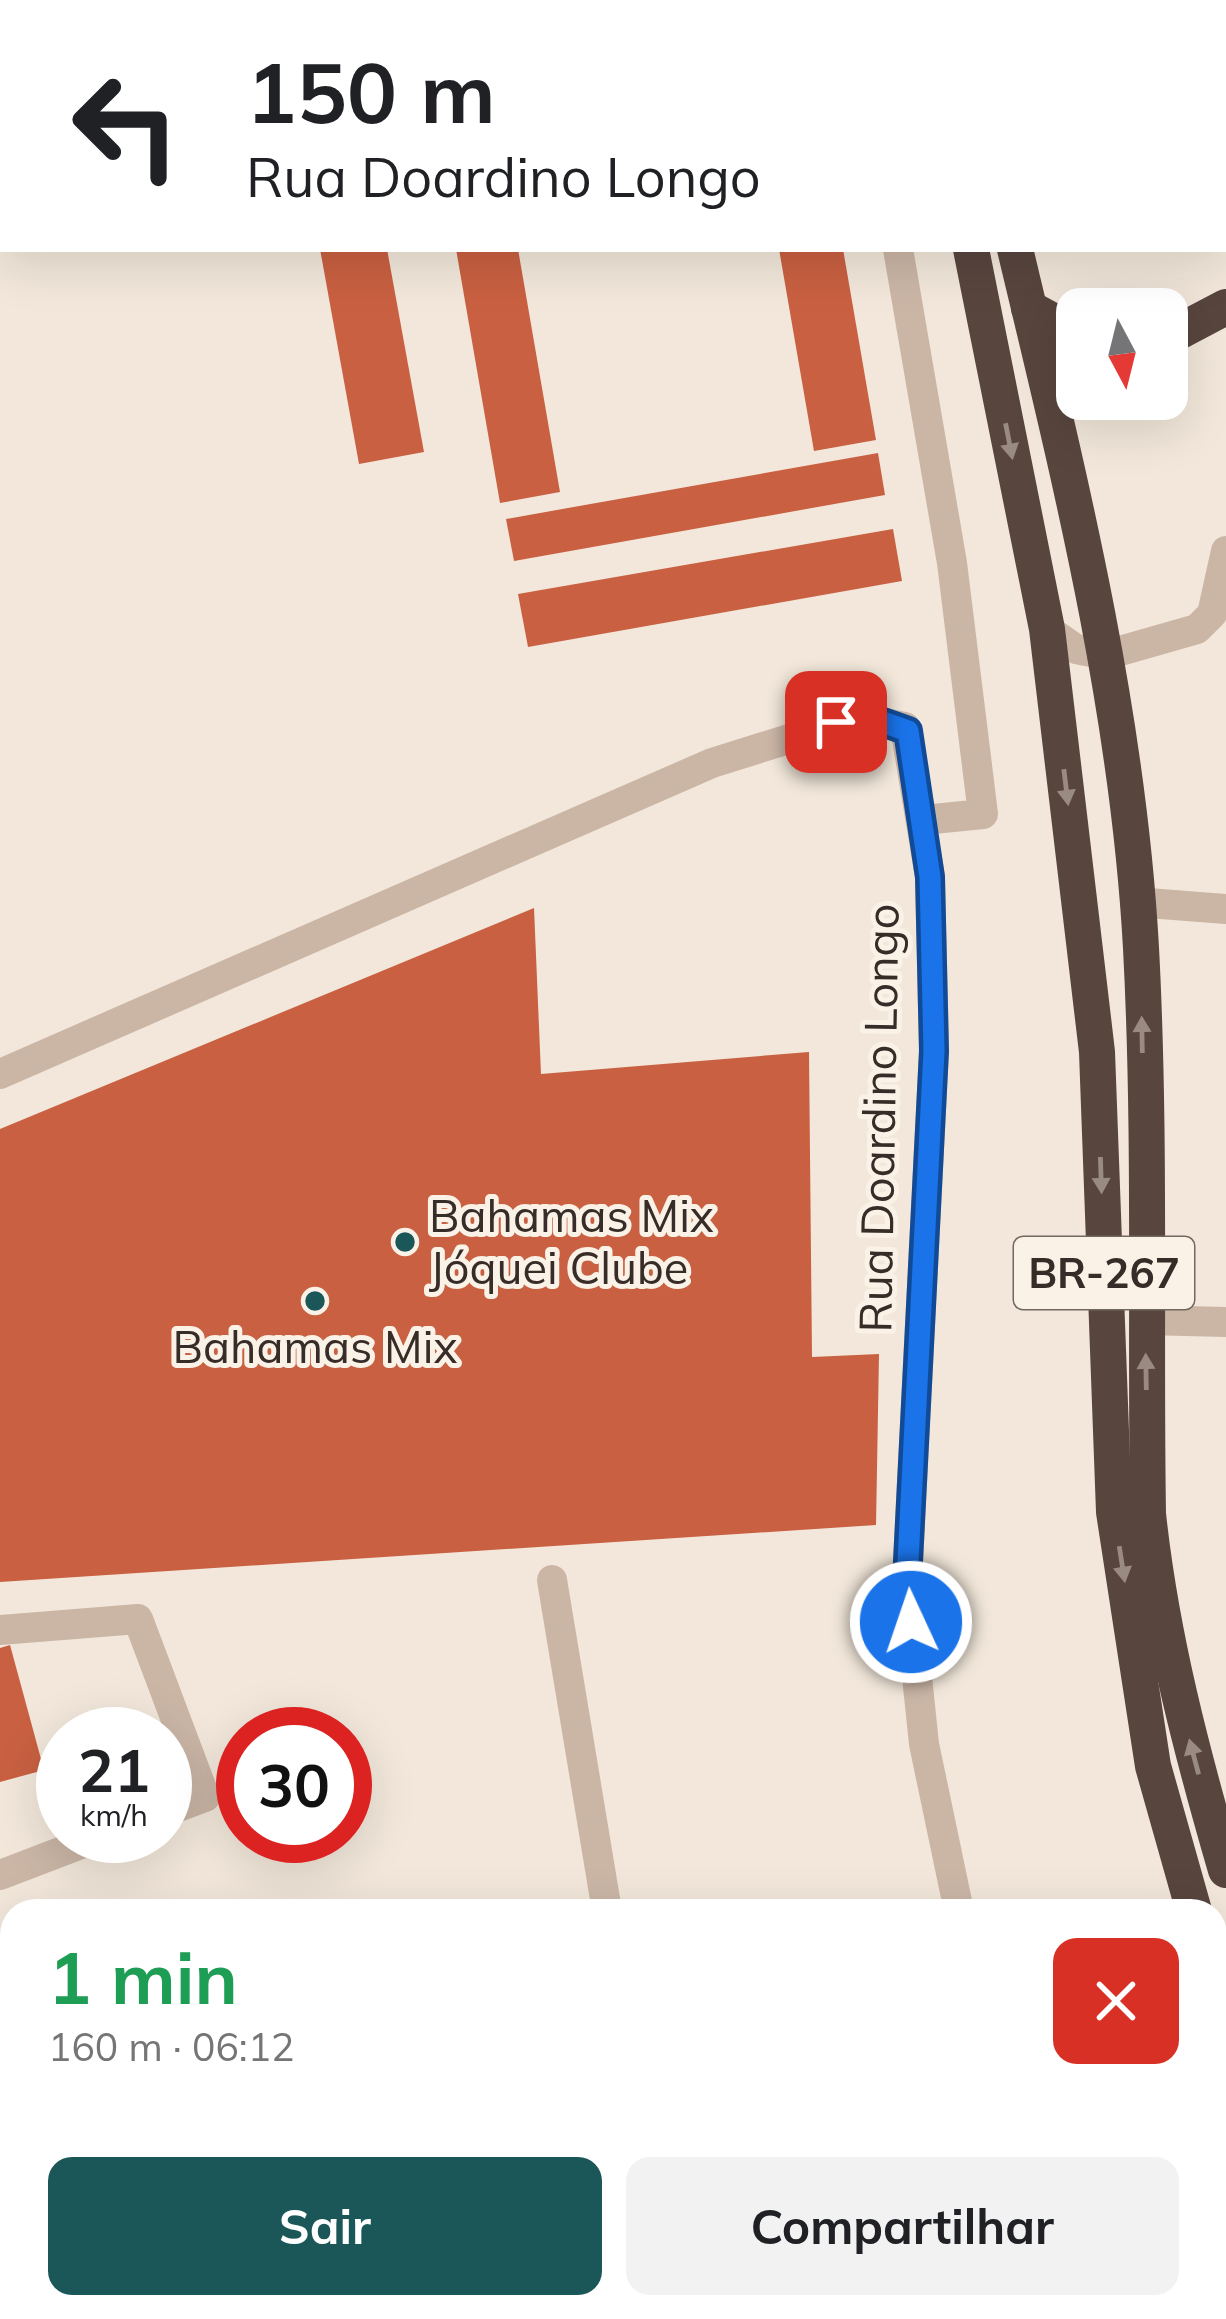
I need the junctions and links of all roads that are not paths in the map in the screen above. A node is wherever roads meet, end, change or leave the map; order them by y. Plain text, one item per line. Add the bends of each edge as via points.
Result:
1 (899, 252) edge
2 (972, 252) edge
3 (1016, 252) edge
4 (1226, 307) edge
5 (1029, 308) junction
6 (1056, 323) edge
7 (1188, 327) edge
8 (1226, 551) edge
9 (1047, 629) junction
10 (1106, 655) junction
11 (1057, 709) junction
12 (923, 820) junction
13 (1136, 902) junction
14 (1226, 909) edge
15 (0, 1074) edge
16 (1145, 1320) junction
17 (1226, 1322) edge
18 (552, 1580) dead end
19 (0, 1630) edge
20 (172, 1707) edge
21 (192, 1760) edge
22 (192, 1802) edge
23 (36, 1861) edge
24 (1226, 1870) edge
25 (0, 1874) edge
26 (605, 1899) edge
27 (956, 1899) edge
28 (1191, 1899) edge

1 - 12 street via 952,563 983,814
2 -> 9 highway, BR-267
3 - 5 highway, BR-267
4 - 7 highway
5 - 6 highway
5 - 10 highway, BR-267
8 - 10 street via 1212,614 1197,629
9 - 10 street via 1076,649
9 - 11 highway, BR-267
10 - 11 highway via 1078,676
10 - 13 highway, BR-267
11 -> 28 highway, BR-267 via 1097,1052 1114,1512 1153,1766
12 - 15 street, Rua Doardino Longo via 908,731 874,719 836,722 712,764
12 - 27 street, Rua Doardino Longo via 934,1051 907,1581 923,1744
13 - 14 street
16 -> 13 highway, BR-267
16 - 17 street
24 -> 16 highway, BR-267 via 1156,1591
18 - 26 street
19 - 20 street via 138,1619
21 - 22 street via 206,1797
23 - 25 street

